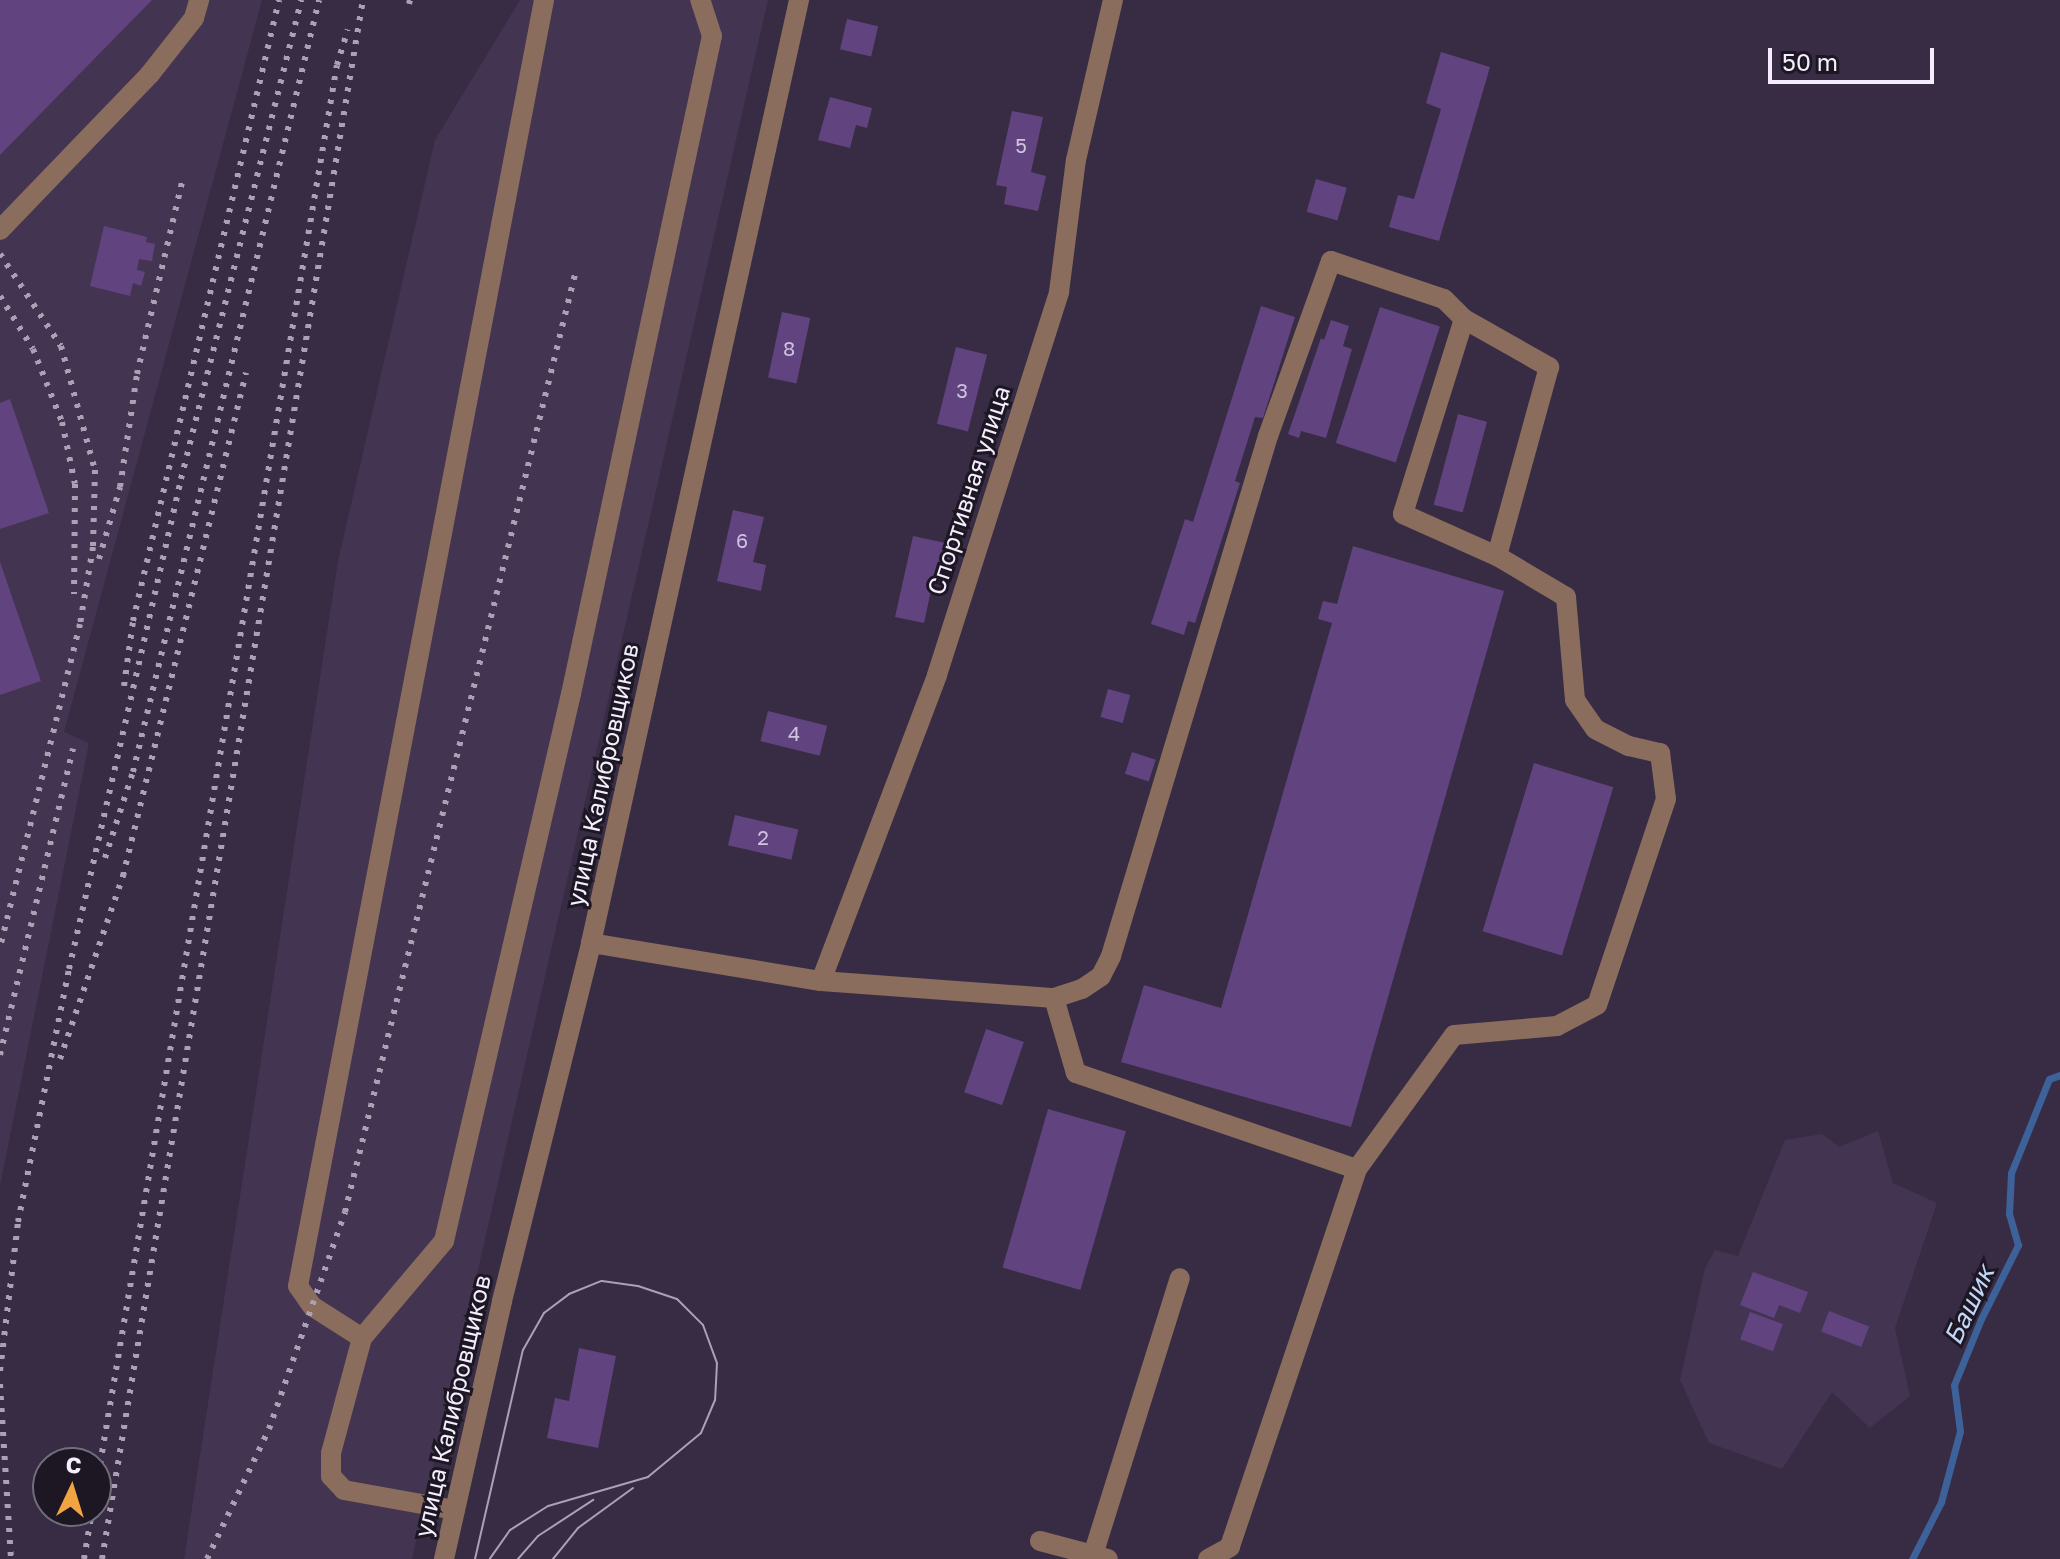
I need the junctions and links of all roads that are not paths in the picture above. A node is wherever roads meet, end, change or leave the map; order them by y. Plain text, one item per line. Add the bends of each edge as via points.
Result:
1 (199, 0) edge
2 (544, 0) edge
3 (700, 0) edge
4 (799, 0) edge
5 (1113, 0) edge
6 (0, 230) edge
7 (1464, 319) junction
8 (1497, 556) junction
9 (591, 943) junction
10 (821, 981) junction
11 (1054, 998) junction
12 (1357, 1169) junction
13 (1180, 1278) dead end
14 (362, 1338) junction
15 (455, 1510) junction
16 (1040, 1541) dead end
17 (1100, 1557) edge
18 (444, 1559) edge
19 (1208, 1559) edge

1 - 6 street via 194,18 150,74
2 - 14 street via 298,1286 312,1306
3 - 14 street via 712,36 571,694 444,1241
4 - 9 street, улица Калибровщиков
5 - 10 street, Спортивная улица via 1076,160 1059,292 937,675
7 - 8 street via 1549,367
7 - 8 street via 1403,514
7 - 11 street via 1444,299 1331,261 1268,436 1111,956 1101,976
8 - 12 street via 1566,597 1575,700 1595,729 1629,746 1660,753 1666,799 1597,1005 1557,1026 1454,1035
9 - 10 street
9 - 15 street, улица Калибровщиков
10 - 11 street
11 - 12 street via 1076,1073
12 - 19 street via 1230,1547
13 - 17 street
14 - 15 street via 331,1453 331,1476 344,1490
15 - 18 street, улица Калибровщиков
16 - 17 street

